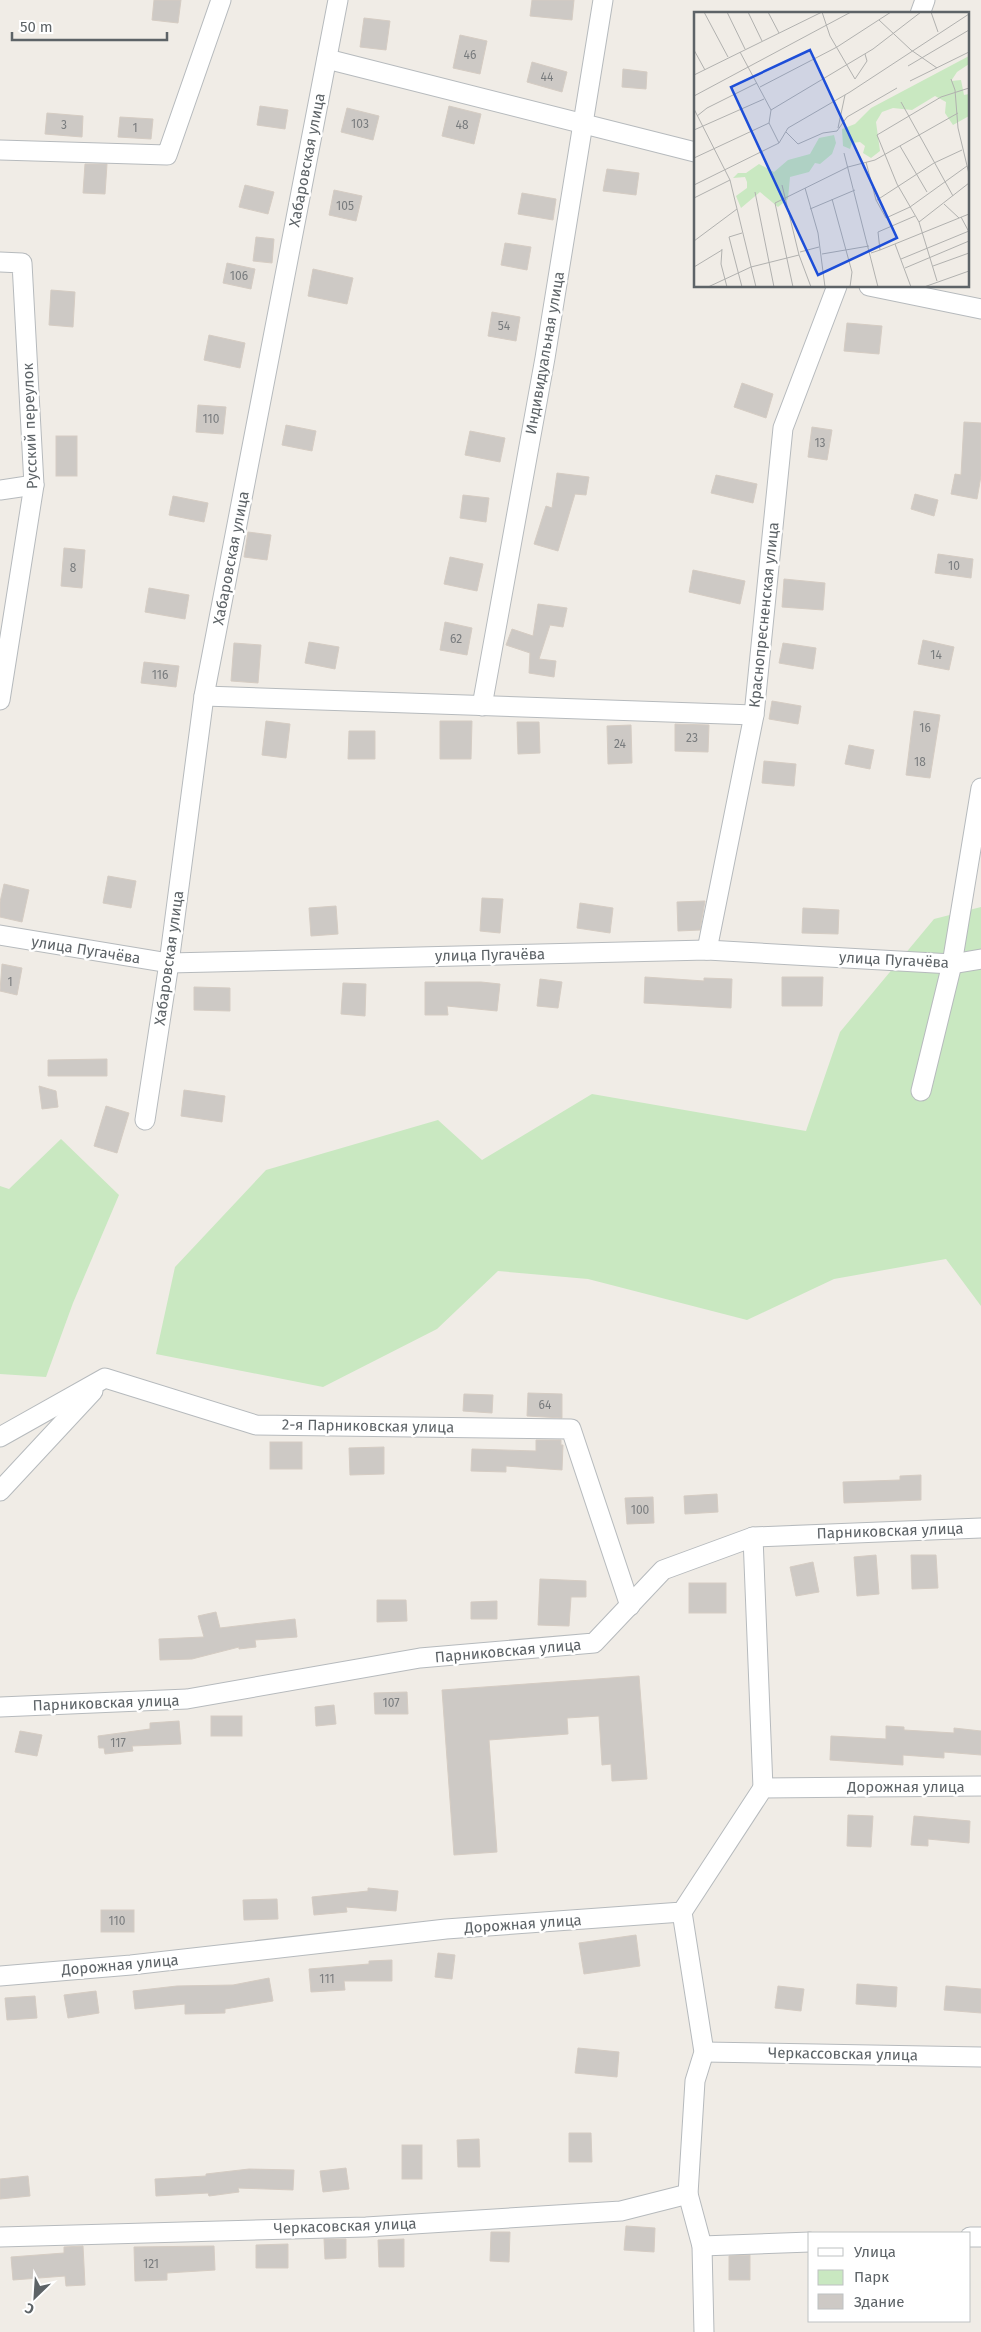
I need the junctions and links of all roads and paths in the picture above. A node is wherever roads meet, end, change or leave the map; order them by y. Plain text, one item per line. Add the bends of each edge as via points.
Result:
1 (221, 0) edge
2 (338, 0) edge
3 (603, 0) edge
4 (925, 0) edge
5 (921, 12) edge
6 (327, 59) junction
7 (583, 123) junction
8 (0, 150) edge
9 (694, 152) edge
10 (0, 262) edge
11 (836, 288) edge
12 (879, 288) edge
13 (981, 309) edge
14 (34, 485) junction
15 (0, 490) edge
16 (204, 696) junction
17 (0, 700) edge
18 (482, 706) junction
19 (754, 714) junction
20 (981, 788) edge
21 (0, 935) edge
22 (707, 950) junction
23 (981, 959) edge
24 (169, 963) junction
25 (952, 964) junction
26 (921, 1091) dead end
27 (145, 1120) dead end
28 (104, 1378) junction
29 (0, 1436) edge
30 (0, 1492) edge
31 (981, 1528) edge
32 (753, 1536) junction
33 (630, 1606) junction
34 (0, 1707) edge
35 (981, 1786) edge
36 (763, 1788) junction
37 (682, 1912) junction
38 (0, 1976) edge
39 (704, 2052) junction
40 (981, 2057) edge
41 (688, 2194) junction
42 (0, 2237) edge
43 (808, 2242) edge
44 (702, 2246) junction
45 (704, 2332) edge

1 - 8 street via 167,155
2 - 6 street, Хабаровская улица
3 - 7 street, Индивидуальная улица
4 - 5 street
6 - 7 street
6 - 16 street, Хабаровская улица
7 - 9 street
7 - 18 street, Индивидуальная улица via 545,358
10 - 14 street, Русский переулок via 22,263
11 - 19 street, Краснопресненская улица via 784,428
12 - 13 street
14 - 15 street
14 - 17 street, Русский переулок
16 - 18 street
16 - 24 street, Хабаровская улица
18 - 19 street
19 - 22 street, Краснопресненская улица
20 - 25 street
21 - 24 street, улица Пугачёва
22 - 24 street, улица Пугачёва
22 - 25 street, улица Пугачёва
23 - 25 street, улица Пугачёва
24 - 27 street, Хабаровская улица
25 - 26 street
28 - 29 street
28 - 30 street
28 - 33 street, 2-я Парниковская улица via 256,1425 571,1429
31 - 32 street, Парниковская улица
32 - 33 street, Парниковская улица via 663,1570
32 - 36 street
33 - 34 street, Парниковская улица via 594,1643 420,1658 187,1699
35 - 36 street, Дорожная улица
36 - 37 street
37 - 38 street, Дорожная улица via 446,1929 131,1965
37 - 39 street
39 - 40 street, Черкассовская улица
39 - 41 street via 695,2081
41 - 42 street, Черкасовская улица via 621,2212 366,2227
41 - 44 street
43 - 44 street
44 - 45 street

